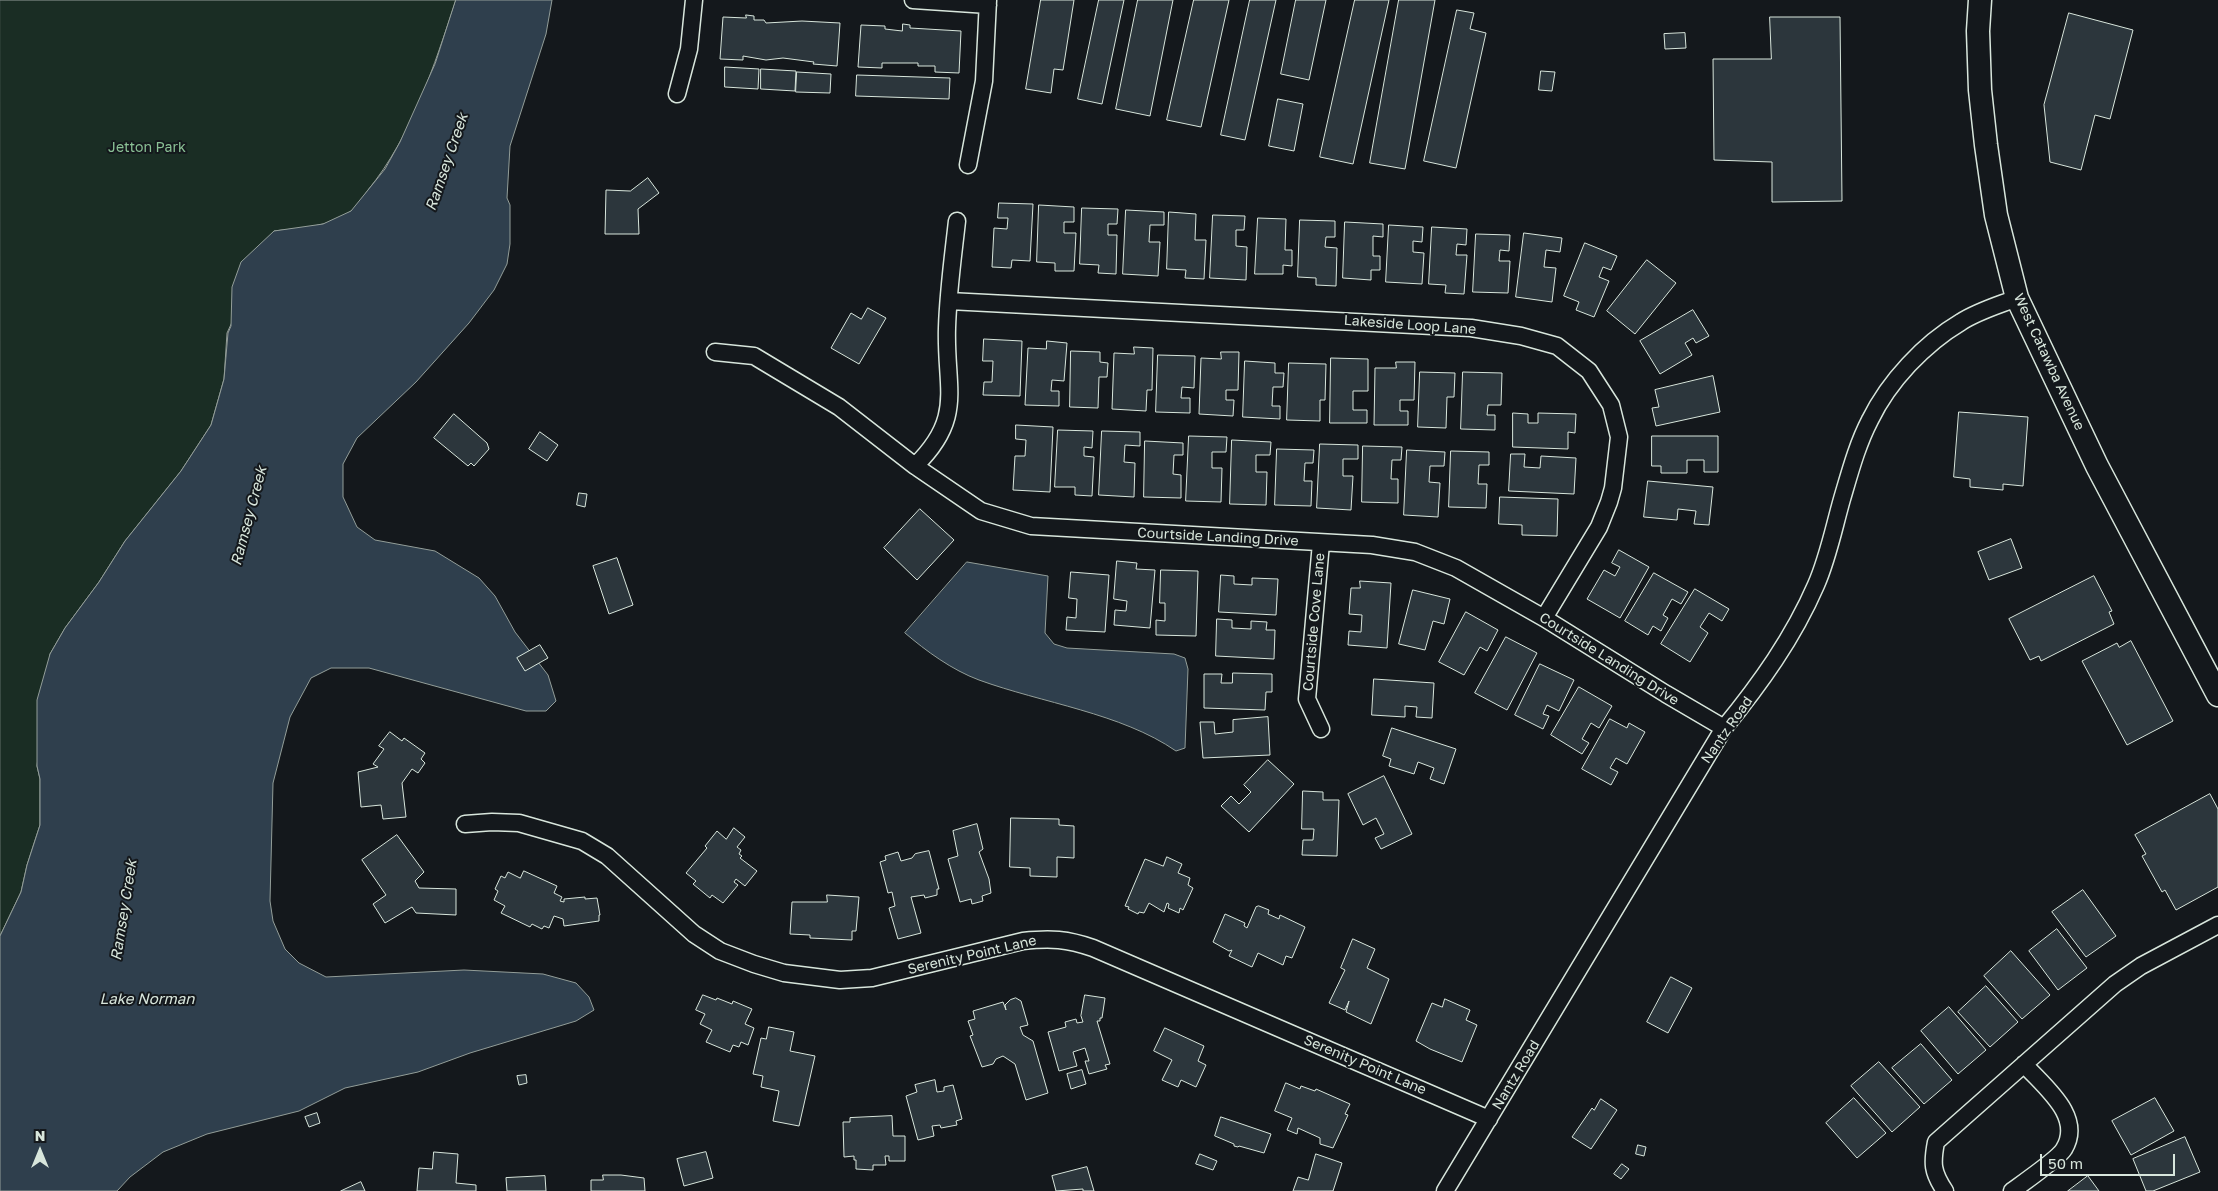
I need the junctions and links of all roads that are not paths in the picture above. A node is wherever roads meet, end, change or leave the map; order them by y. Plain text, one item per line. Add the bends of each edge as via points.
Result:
1 (694, 0) edge
2 (914, 0) edge
3 (1980, 0) edge
4 (988, 3) edge
5 (677, 94) dead end
6 (968, 165) dead end
7 (957, 221) dead end
8 (2017, 298) junction
9 (949, 301) junction
10 (715, 352) dead end
11 (915, 466) junction
12 (1321, 543) junction
13 (1544, 618) junction
14 (2218, 695) edge
15 (1724, 728) junction
16 (1321, 729) dead end
17 (465, 824) dead end
18 (2218, 924) edge
19 (2024, 1064) junction
20 (1489, 1119) junction
21 (1445, 1191) edge
22 (1945, 1191) edge
23 (2012, 1191) edge

1 - 5 street via 689,48
2 - 4 street
3 - 8 main road, West Catawba Avenue via 1980,90 1986,145 1996,216
4 - 6 street via 984,81
7 - 9 street
8 - 14 main road, West Catawba Avenue via 2097,466
8 - 15 street, Nantz Road via 1962,321 1915,359 1887,390 1855,456 1816,584 1771,667
9 - 11 street via 947,330 951,398 943,431
9 - 13 street, Lakeside Loop Lane via 1472,328 1557,346 1589,371 1612,404 1619,438 1613,488 1604,515
10 - 11 street, Courtside Landing Drive via 754,356 839,407
11 - 12 street, Courtside Landing Drive via 981,511 1032,526
12 - 13 street, Courtside Landing Drive via 1415,552 1456,568
12 - 16 street, Courtside Cove Lane via 1307,699
13 - 15 street, Courtside Landing Drive
15 - 20 street, Nantz Road
17 - 20 street, Serenity Point Lane via 519,823 582,841 607,856 694,934 720,950 784,973 840,980 872,978 1023,941 1048,938 1070,941 1093,948
18 - 19 street via 2115,984
19 - 22 street via 1936,1142 1933,1163 1936,1179
19 - 23 street via 2064,1108 2069,1120 2069,1135 2064,1150
20 - 21 street, Nantz Road

